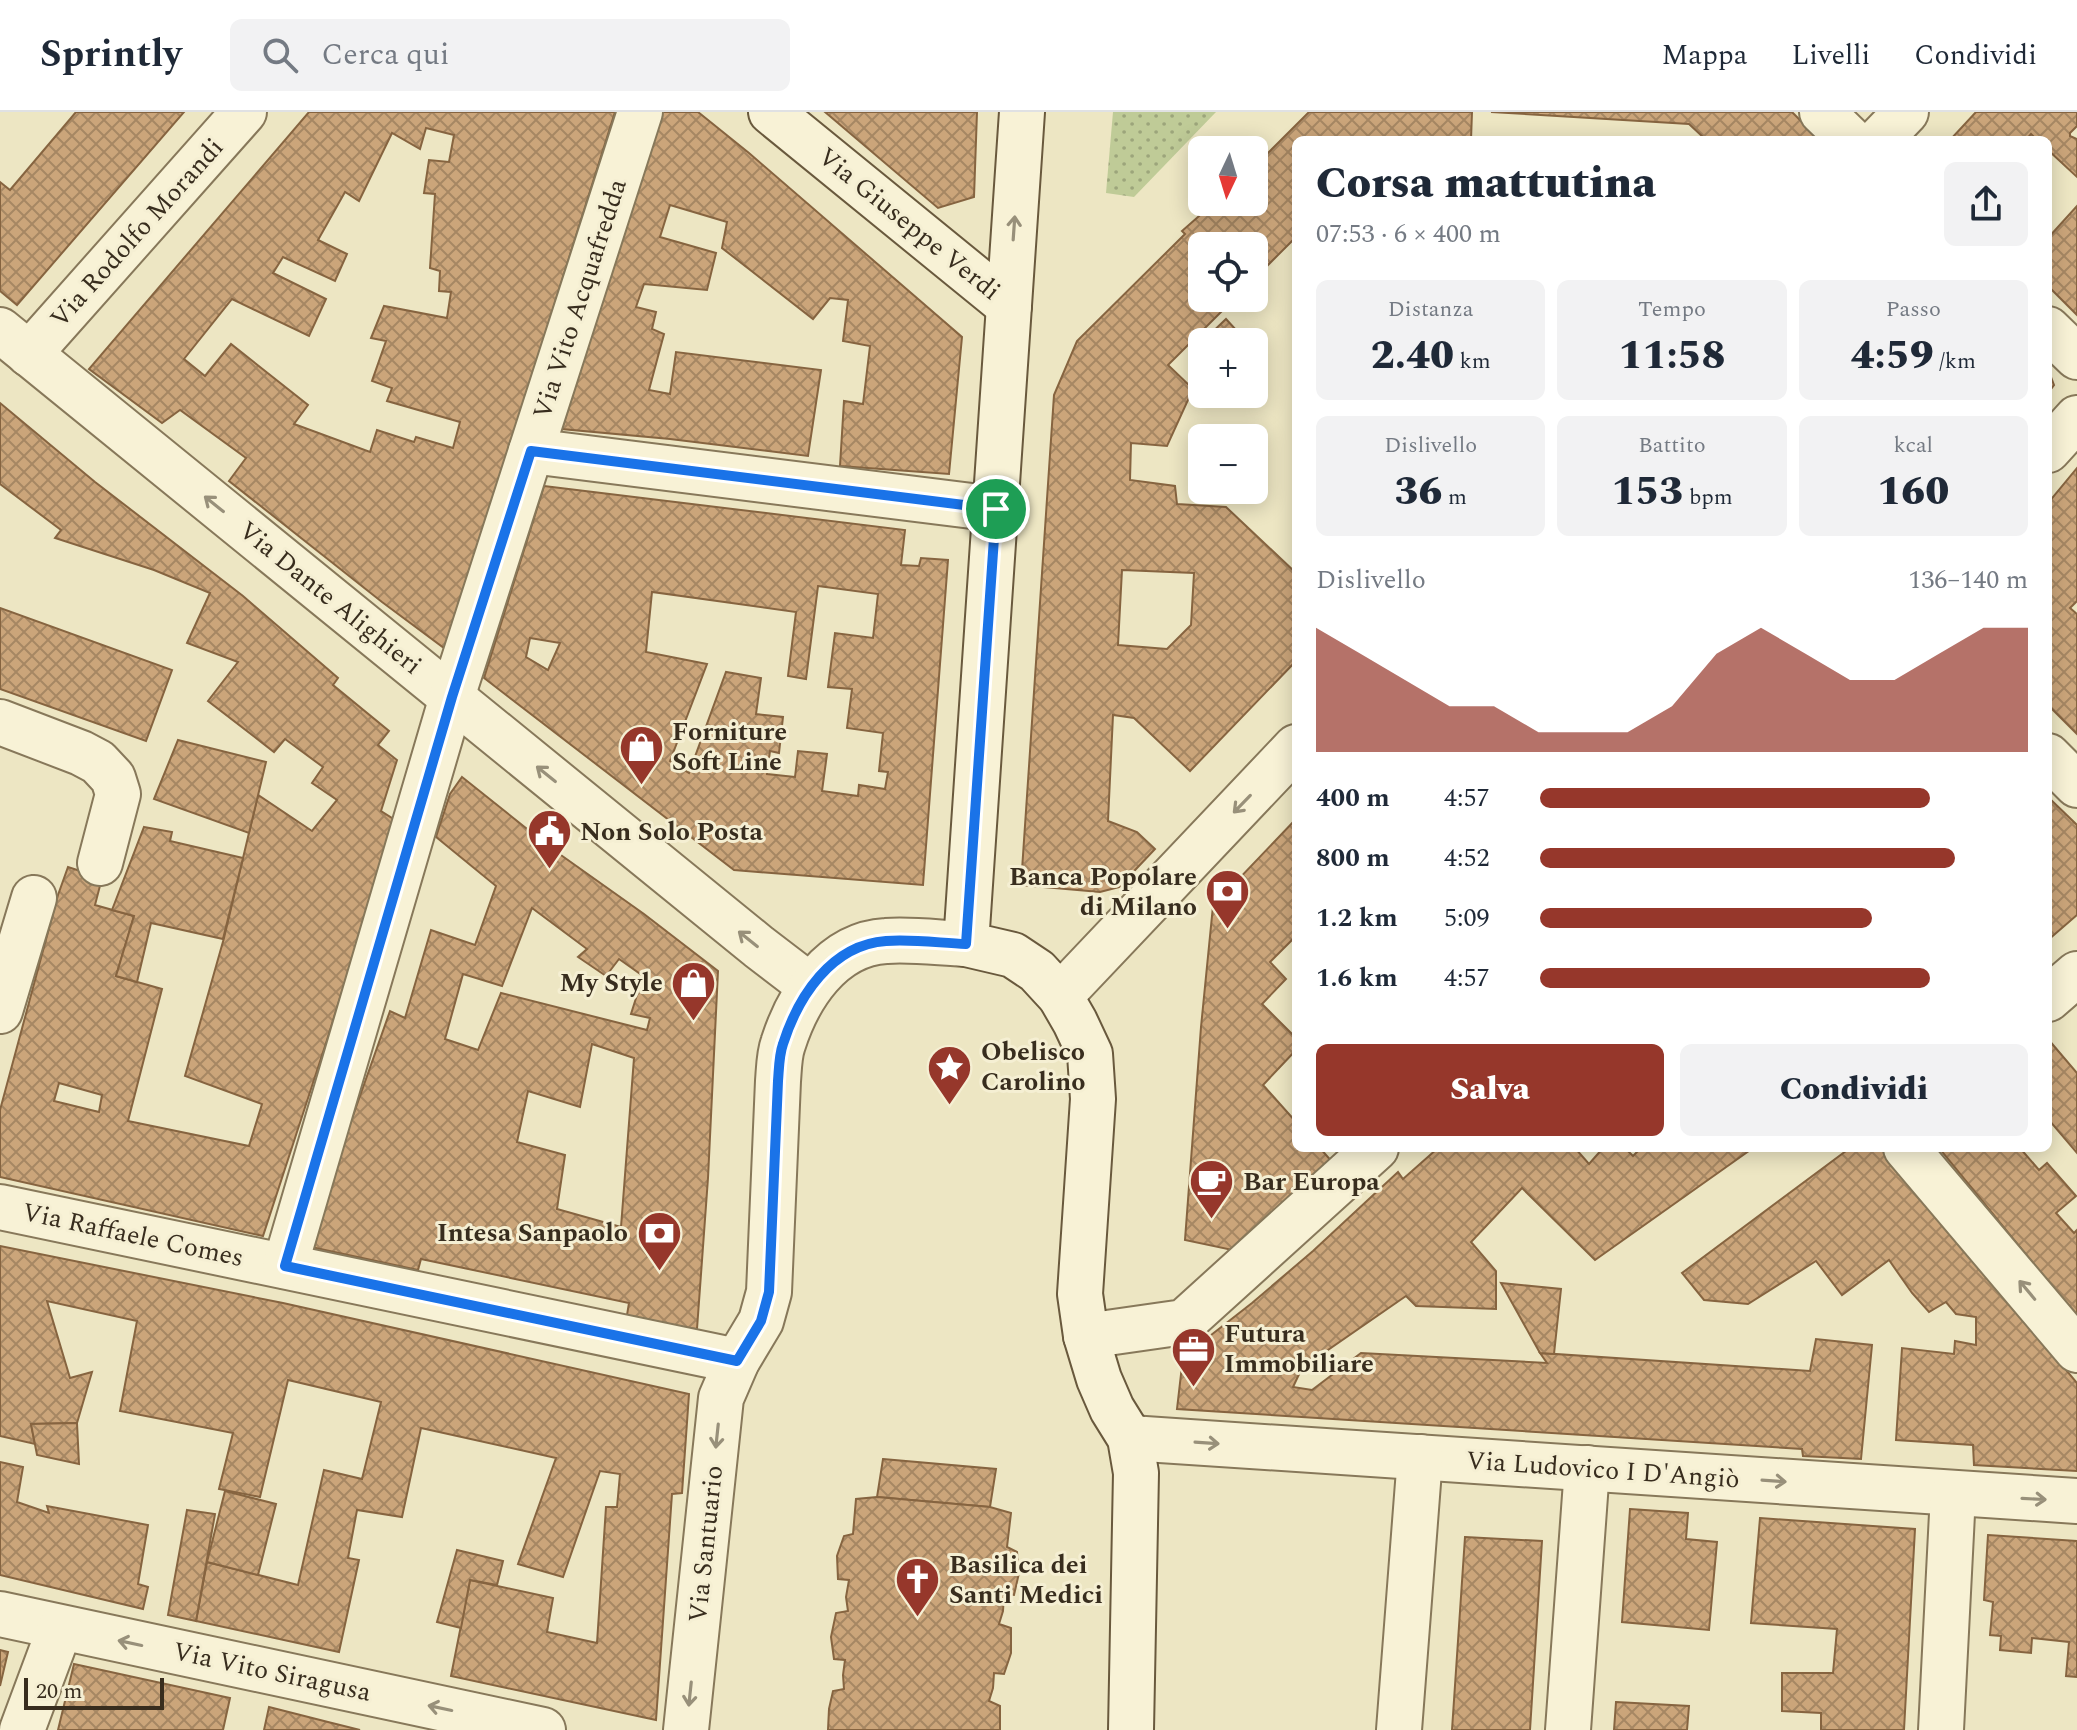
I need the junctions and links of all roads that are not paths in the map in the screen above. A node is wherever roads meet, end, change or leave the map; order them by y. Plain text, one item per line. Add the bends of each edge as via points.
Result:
1 (244, 112) edge
2 (640, 112) edge
3 (771, 112) edge
4 (1022, 112) edge
5 (1822, 112) edge
6 (1906, 112) edge
7 (1847, 136) edge
8 (1883, 136) edge
9 (1009, 306) junction
10 (2052, 333) edge
11 (15, 342) edge
12 (2077, 357) edge
13 (2077, 418) edge
14 (2052, 446) edge
15 (531, 451) junction
16 (996, 509) junction
17 (452, 697) junction
18 (0, 722) edge
19 (1292, 751) edge
20 (2052, 760) edge
21 (2077, 785) edge
22 (100, 863) dead end
23 (34, 898) dead end
24 (966, 944) junction
25 (810, 986) junction
26 (1060, 996) junction
27 (0, 1011) edge
28 (1372, 1152) edge
29 (1909, 1152) edge
30 (0, 1207) edge
31 (285, 1266) junction
32 (1086, 1336) junction
33 (2077, 1350) edge
34 (737, 1361) junction
35 (1130, 1438) junction
36 (1420, 1457) junction
37 (1587, 1468) junction
38 (1953, 1494) junction
39 (2077, 1501) edge
40 (0, 1614) edge
41 (60, 1628) junction
42 (22, 1730) edge
43 (543, 1730) edge
44 (686, 1730) edge
45 (1131, 1730) edge
46 (1399, 1730) edge
47 (1568, 1730) edge
48 (1941, 1730) edge

1 - 11 street, Via Rodolfo Morandi
2 - 15 street, Via Vito Acquafredda
3 - 9 street, Via Giuseppe Verdi
9 -> 4 street
5 - 7 street
6 - 8 street
9 - 16 street
10 - 12 street
17 -> 11 street, Via Dante Alighieri
13 - 14 street
15 - 16 street
15 - 17 street, Via Vito Acquafredda
16 - 24 street
25 -> 17 street, Via Dante Alighieri
17 - 31 street, Via Vito Acquafredda
18 - 22 street via 81,753 113,778 118,794
19 -> 26 street
20 - 21 street
23 - 27 street
24 - 25 street, Via Santuario via 884,941 851,950
24 - 26 street, Via Santuario via 1013,955
25 - 34 street, Via Santuario via 782,1047 769,1292 761,1321
26 - 32 street, Via Santuario via 1090,1054 1092,1075 1080,1294
28 - 32 street via 1184,1322
33 -> 29 street
30 - 31 street, Via Raffaele Comes
31 - 34 street, Via Raffaele Comes
32 - 35 street, Via Santuario via 1099,1379
34 -> 44 street, Via Santuario via 721,1398
35 -> 36 street, Via Ludovico I D'Angiò
35 - 45 street via 1136,1473
36 - 37 street, Via Ludovico I D'Angiò
36 - 46 street
37 -> 38 street, Via Ludovico I D'Angiò
37 - 47 street
38 -> 39 street, Via Ludovico I D'Angiò
38 - 48 street
40 - 41 street, Via Vito Siragusa
41 - 42 street
43 -> 41 street, Via Vito Siragusa

